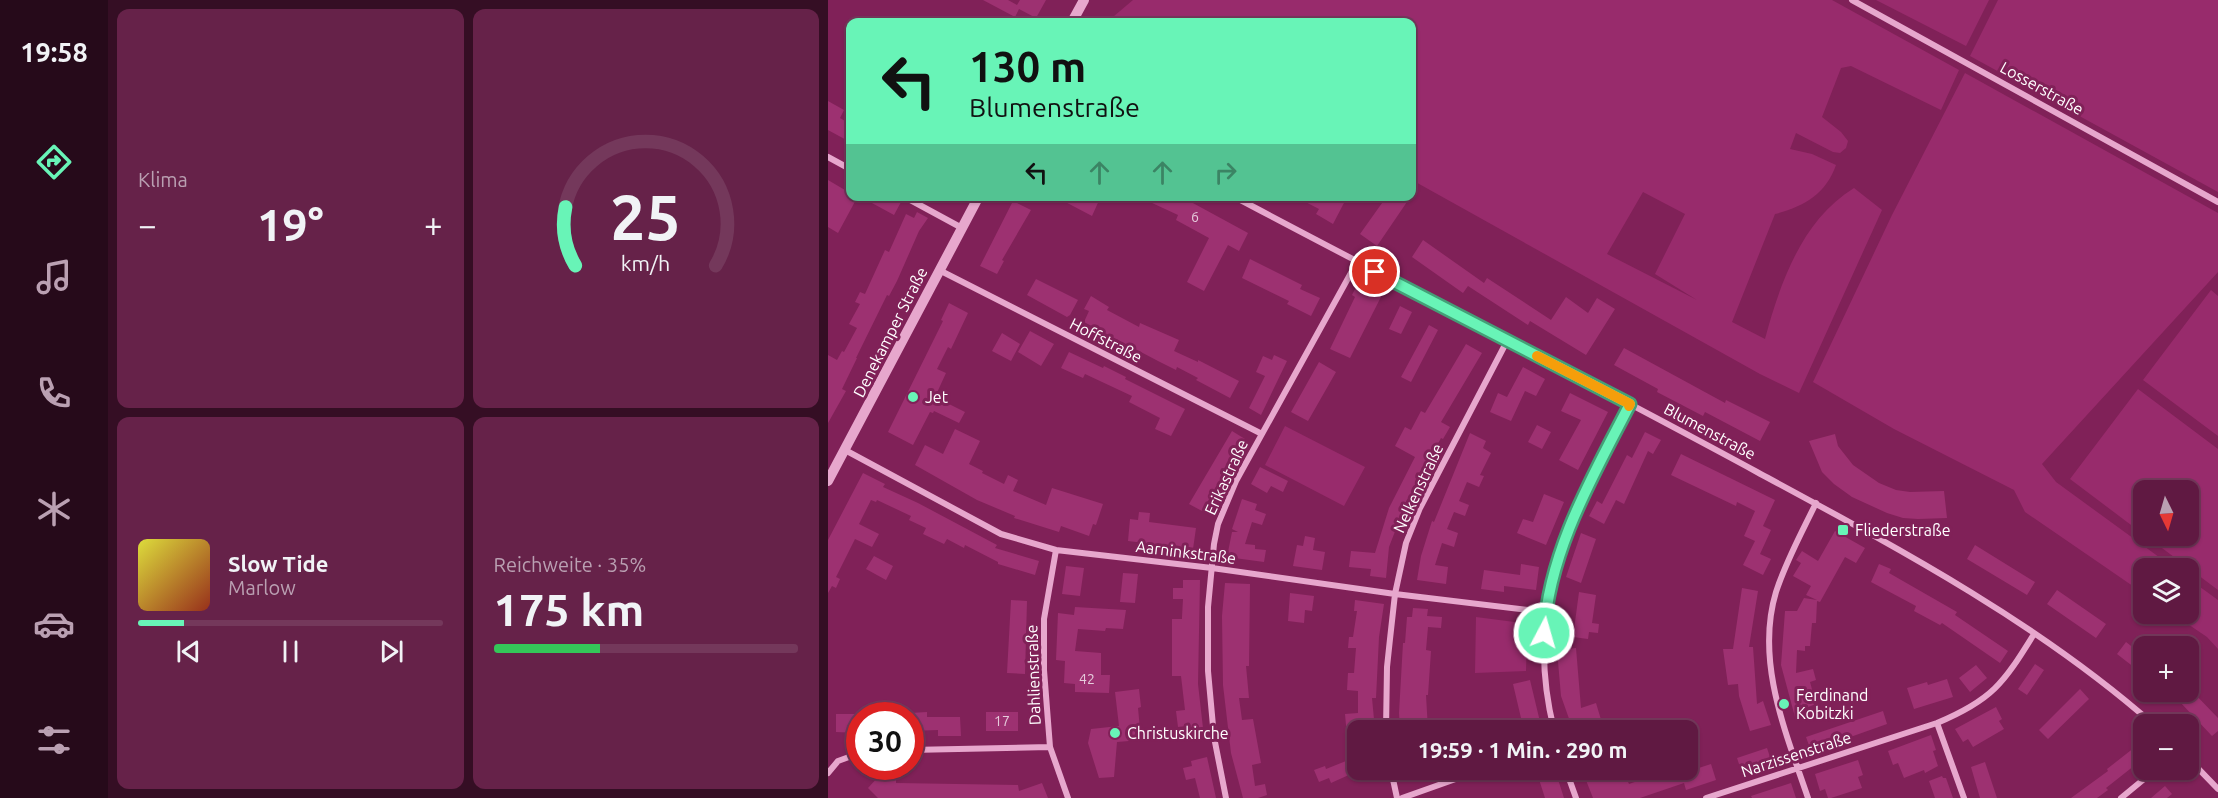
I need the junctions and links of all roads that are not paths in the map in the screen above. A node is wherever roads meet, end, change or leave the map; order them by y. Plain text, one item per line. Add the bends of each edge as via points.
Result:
1 (1084, 0) edge
2 (1852, 0) edge
3 (1074, 18) edge
4 (828, 157) edge
5 (846, 167) edge
6 (912, 201) edge
7 (976, 201) edge
8 (1242, 201) edge
9 (2218, 202) edge
10 (962, 228) junction
11 (1357, 262) junction
12 (939, 270) junction
13 (1507, 341) junction
14 (1630, 404) junction
15 (1262, 434) junction
16 (845, 450) junction
17 (829, 477) edge
18 (1816, 503) junction
19 (1056, 550) junction
20 (1212, 568) junction
21 (1395, 594) junction
22 (1545, 612) junction
23 (2034, 634) junction
24 (2141, 714) edge
25 (1386, 720) edge
26 (1552, 720) edge
27 (1937, 723) junction
28 (1050, 747) junction
29 (924, 750) edge
30 (846, 758) edge
31 (1798, 768) junction
32 (2199, 769) edge
33 (828, 773) edge
34 (1394, 780) edge
35 (1452, 780) edge
36 (1570, 780) edge
37 (2144, 780) edge
38 (2218, 789) edge
39 (1068, 798) edge
40 (1226, 798) edge
41 (1400, 798) edge
42 (1576, 798) edge
43 (1706, 798) edge
44 (1808, 798) edge
45 (1964, 798) edge
46 (2121, 798) edge

1 - 3 street
2 - 9 street, Losserstraße
4 - 5 street
6 - 10 street
7 - 10 street, Denekamper Straße
8 - 11 street, Blumenstraße
10 - 12 street, Denekamper Straße
11 - 13 street, Blumenstraße
11 - 15 street, Erikastraße
12 - 15 street, Hoffstraße
12 - 16 street, Denekamper Straße
13 - 14 street, Blumenstraße
13 - 21 street, Nelkenstraße via 1420,507 1406,543
14 - 18 street, Blumenstraße
14 - 22 street via 1563,542
15 - 20 street, Erikastraße via 1224,508
16 - 17 street, Denekamper Straße
16 - 19 street, Aarninkstraße via 1001,534
18 - 23 street, Blumenstraße
18 - 31 street via 1781,579 1770,624 1772,680
19 - 20 street, Aarninkstraße
19 - 28 street, Dahlienstraße via 1044,619
20 - 21 street, Aarninkstraße
20 - 40 street, Erikastraße via 1208,671 1214,737
21 - 22 street, Aarninkstraße
21 - 25 street, Nelkenstraße
22 - 26 street via 1543,654
23 - 24 street, Blumenstraße
23 - 27 street, Narzissenstraße via 1993,692
27 - 31 street, Narzissenstraße
27 - 45 street
28 - 29 street
28 - 39 street, Dahlienstraße
30 - 33 street
31 - 43 street, Narzissenstraße
31 - 44 street
32 - 38 street
34 - 41 street
35 - 41 street
36 - 42 street
37 - 46 street

